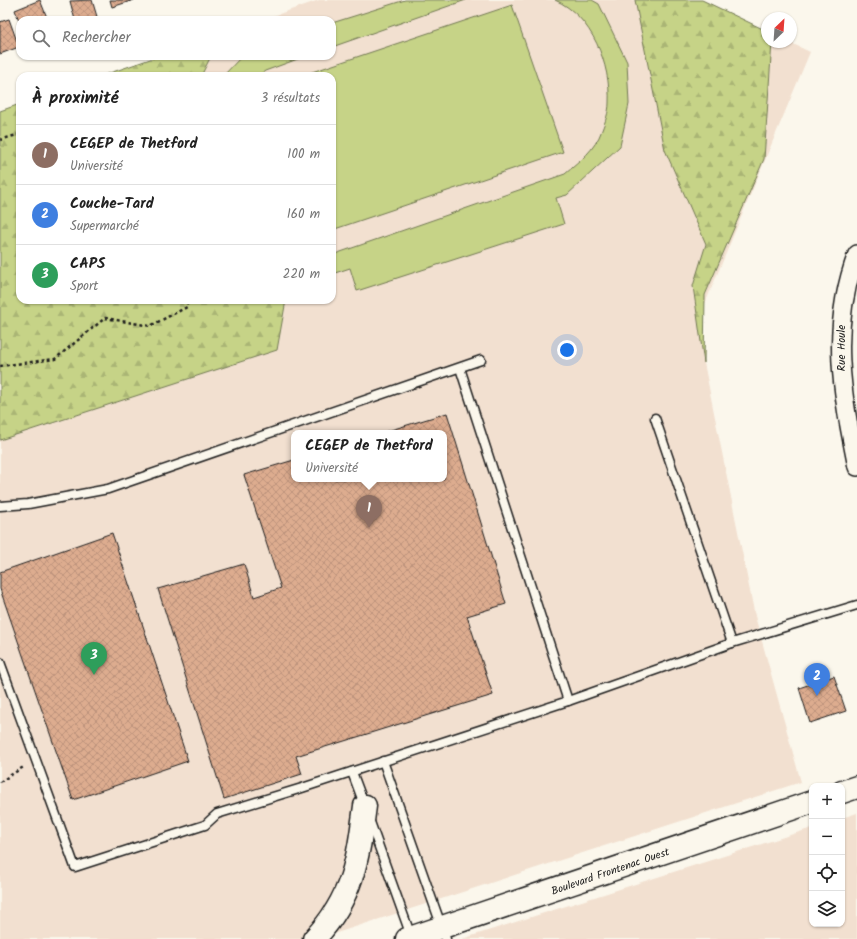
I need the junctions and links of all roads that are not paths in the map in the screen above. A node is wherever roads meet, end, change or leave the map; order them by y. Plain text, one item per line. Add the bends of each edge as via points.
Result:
1 (857, 254) edge
2 (481, 360) dead end
3 (460, 368) junction
4 (654, 418) dead end
5 (856, 462) edge
6 (0, 506) edge
7 (857, 605) edge
8 (732, 644) junction
9 (0, 662) edge
10 (568, 700) junction
11 (383, 761) junction
12 (352, 772) junction
13 (857, 787) edge
14 (845, 791) edge
15 (809, 803) edge
16 (365, 806) junction
17 (444, 933) edge
18 (410, 938) edge
19 (314, 939) edge

1 - 5 street, Rue Houle via 846,293 839,357 844,401
2 - 3 lane
3 - 6 lane via 108,489 28,504
3 - 10 lane
4 - 8 lane
7 - 8 lane
8 - 10 lane
9 - 12 lane via 75,867 205,824 217,814
10 - 11 lane
11 - 12 lane
11 - 17 lane
12 - 16 lane
13 - 14 main road
15 - 17 main road, Boulevard Frontenac Ouest
16 - 18 lane
16 - 19 main road via 358,860 347,893
17 - 18 main road, Boulevard Frontenac Ouest

